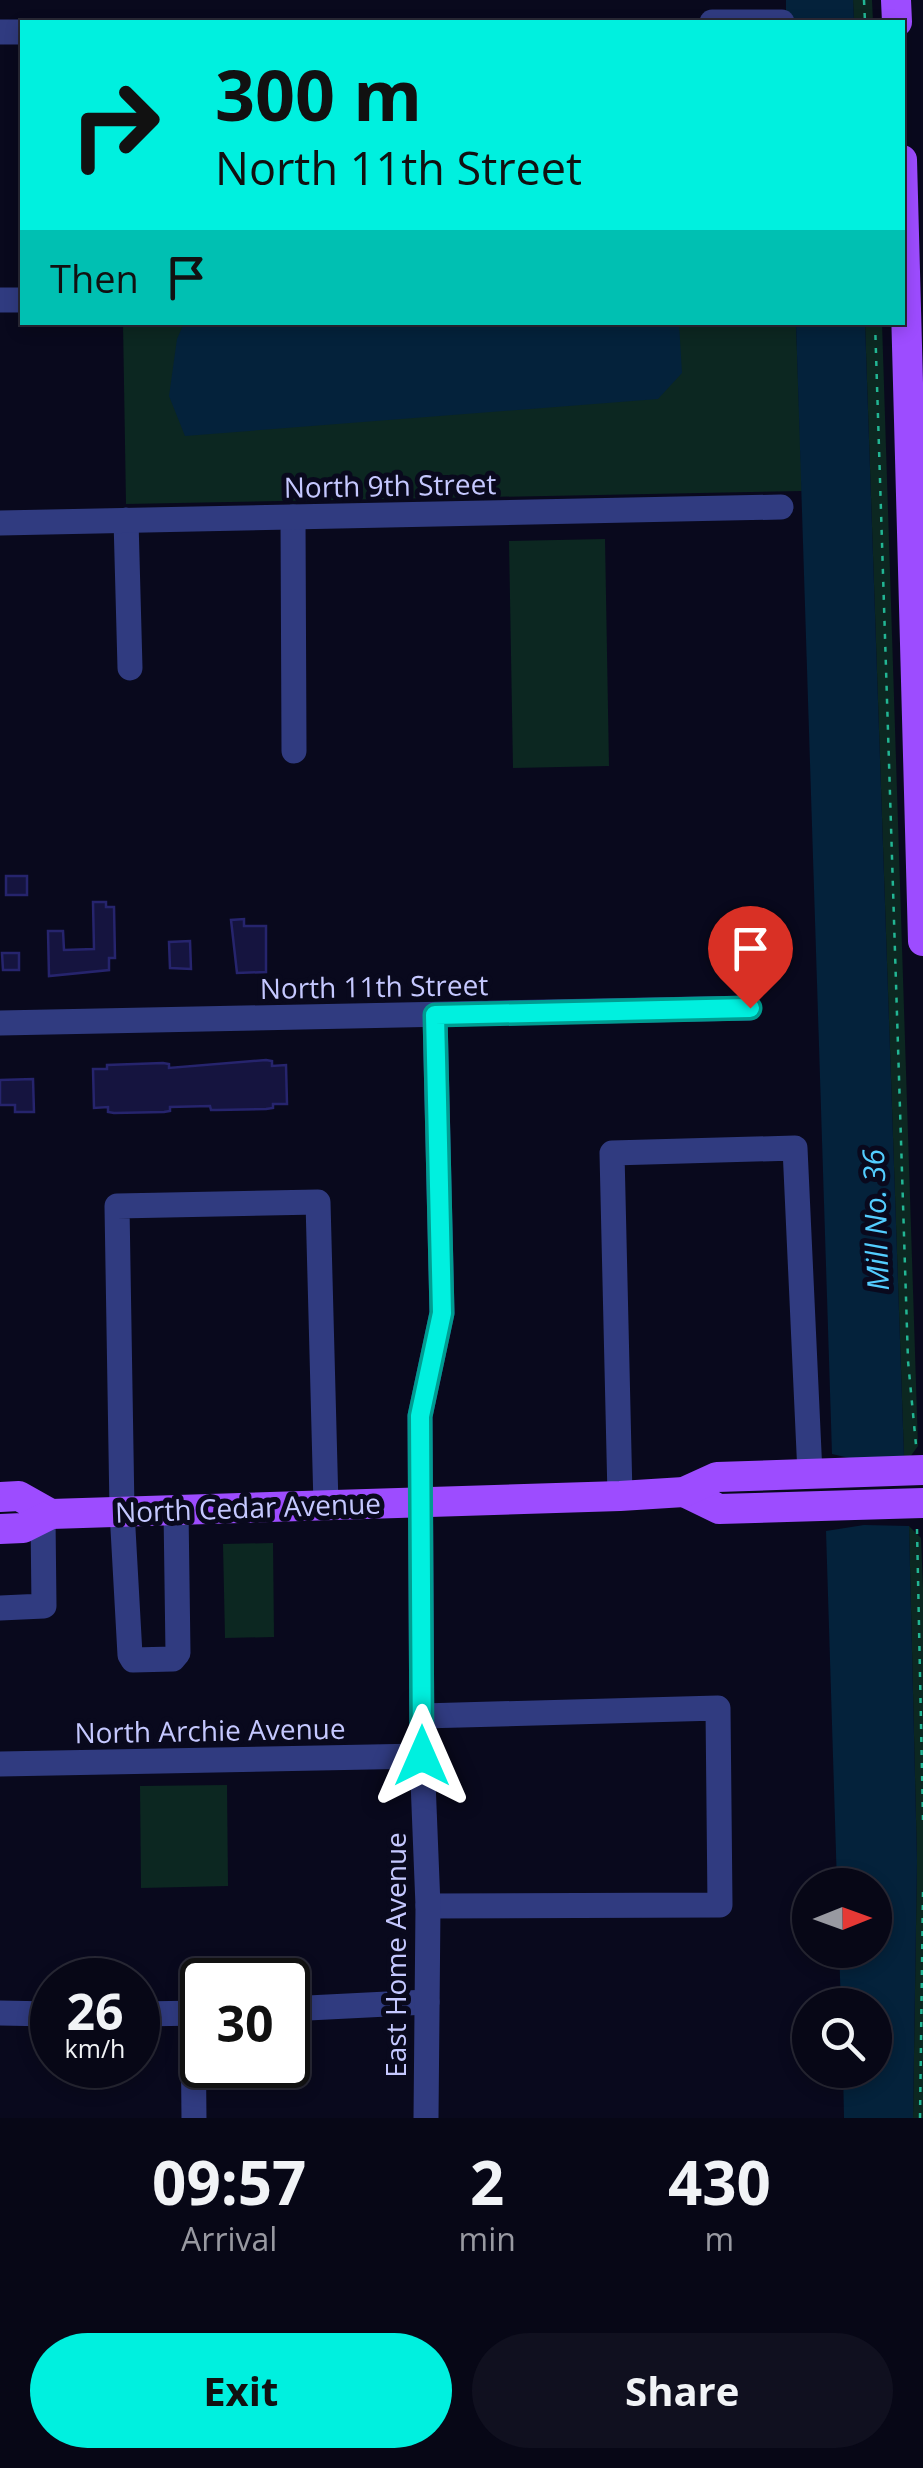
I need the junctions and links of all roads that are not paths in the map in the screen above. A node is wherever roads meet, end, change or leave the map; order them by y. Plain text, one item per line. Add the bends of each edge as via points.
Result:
1 (905, 228) edge
2 (781, 507) dead end
3 (293, 517) junction
4 (126, 520) junction
5 (918, 522) edge
6 (0, 523) edge
7 (130, 668) dead end
8 (294, 751) dead end
9 (923, 942) edge
10 (750, 1008) dead end
11 (435, 1015) junction
12 (0, 1024) edge
13 (917, 1466) edge
14 (824, 1474) junction
15 (684, 1492) junction
16 (6, 1495) edge
17 (620, 1496) junction
18 (420, 1501) junction
19 (326, 1504) junction
20 (176, 1510) junction
21 (917, 1511) edge
22 (122, 1512) junction
23 (47, 1516) junction
24 (0, 1529) edge
25 (0, 1608) edge
26 (422, 1716) junction
27 (422, 1756) junction
28 (0, 1764) edge
29 (428, 1906) junction
30 (427, 2002) junction
31 (310, 2008) edge
32 (0, 2014) edge
33 (30, 2014) edge
34 (195, 2088) edge
35 (194, 2118) edge
36 (426, 2118) edge

1 - 5 main road
2 - 3 street, North 9th Street
3 - 4 street, North 9th Street
3 - 8 street
4 - 6 street, North 9th Street
4 - 7 street
5 - 9 main road
10 - 11 street, North 11th Street
11 - 12 street, North 11th Street
11 - 18 street, East Home Avenue via 442,1313 420,1416
13 - 14 main road, North Cedar Avenue
14 - 15 main road, North Cedar Avenue via 717,1477
14 - 17 street via 795,1148 612,1152
15 - 17 main road, North Cedar Avenue
15 - 21 main road, North Cedar Avenue via 720,1509 839,1505
16 - 23 main road
17 - 18 main road, North Cedar Avenue
18 - 19 main road, North Cedar Avenue
18 - 26 street, East Home Avenue
19 - 20 main road, North Cedar Avenue
19 - 22 street via 318,1202 117,1206
20 - 22 main road, North Cedar Avenue
20 - 22 street via 173,1659 130,1655
22 - 23 main road, North Cedar Avenue
23 - 24 main road, North Cedar Avenue via 23,1528
23 - 25 street via 44,1606
26 - 27 street, East Home Avenue
26 - 29 street via 718,1708 720,1905
27 - 28 street, North Archie Avenue
27 - 29 street, East Home Avenue
29 - 30 street, East Home Avenue
30 - 31 street
30 - 36 street, East Home Avenue
32 - 33 street
34 - 35 street

